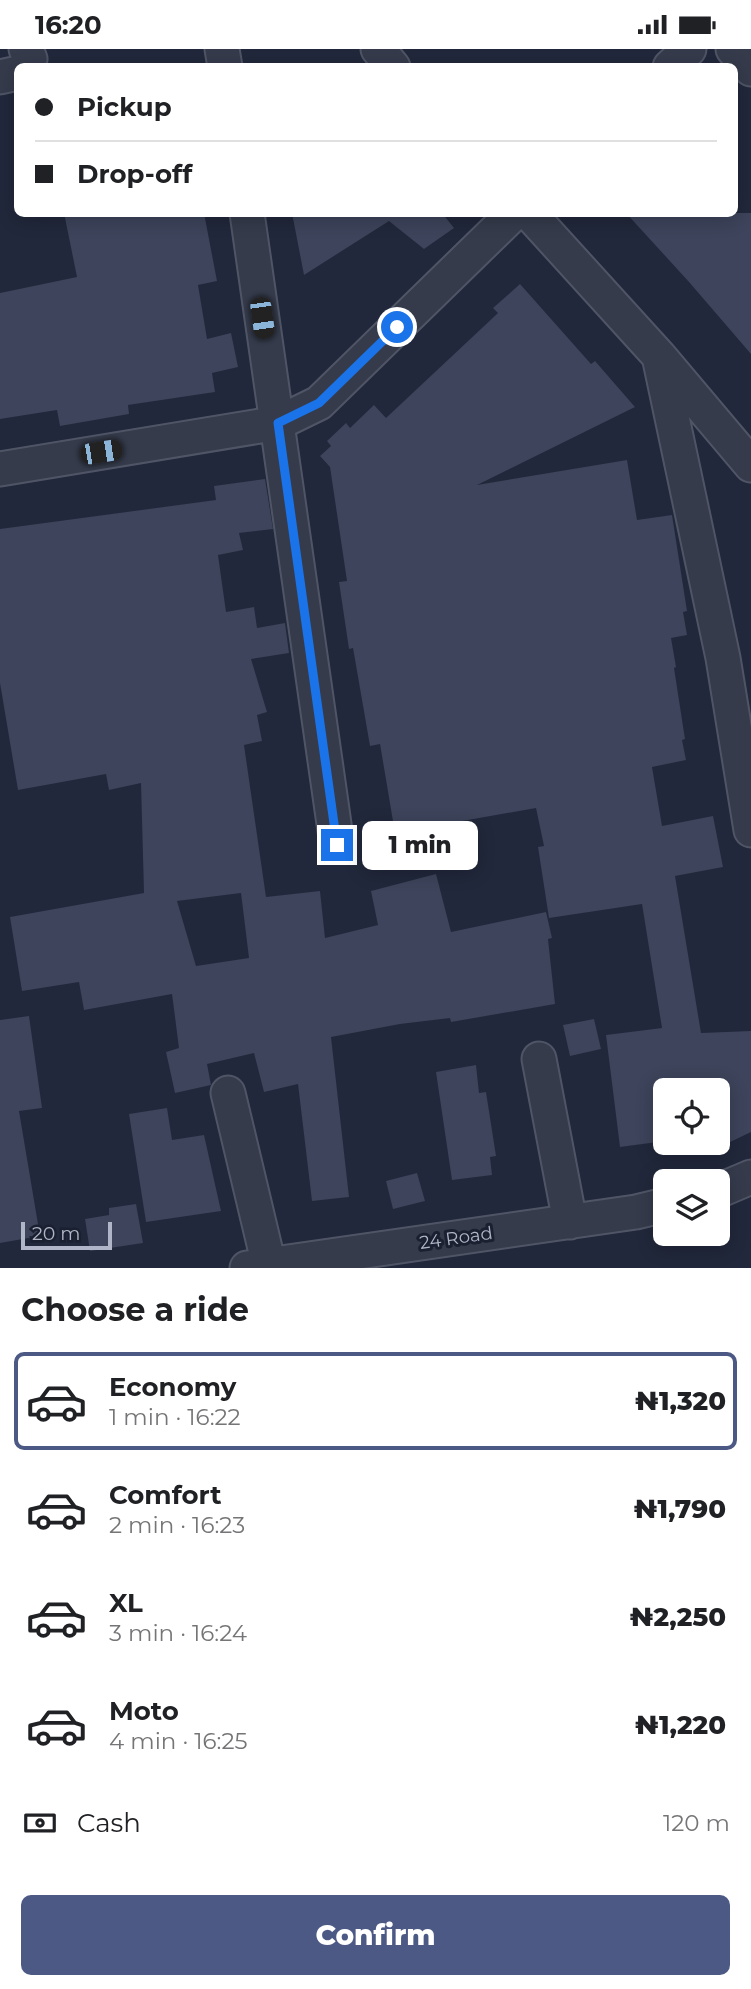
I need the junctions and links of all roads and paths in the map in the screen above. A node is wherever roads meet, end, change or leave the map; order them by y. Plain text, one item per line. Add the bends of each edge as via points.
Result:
1 (378, 49) edge
2 (689, 49) edge
3 (733, 49) edge
4 (390, 63) edge
5 (674, 63) edge
6 (751, 69) edge
7 (248, 217) edge
8 (510, 217) edge
9 (533, 217) edge
10 (659, 356) junction
11 (278, 423) junction
12 (751, 465) edge
13 (0, 469) edge
14 (751, 830) edge
15 (337, 845) dead end
16 (539, 1059) dead end
17 (228, 1093) dead end
18 (751, 1177) edge
19 (730, 1186) edge
20 (653, 1208) edge
21 (570, 1222) junction
22 (258, 1266) edge

1 - 4 street
2 - 5 street
3 - 6 street
7 - 11 street
8 - 11 street via 319,403
9 - 10 street
10 - 12 street
10 - 14 street via 723,657
11 - 13 street
11 - 15 street
16 - 21 street
17 - 22 street
18 - 19 street
20 - 21 street, 24 Road
21 - 22 street, 24 Road

